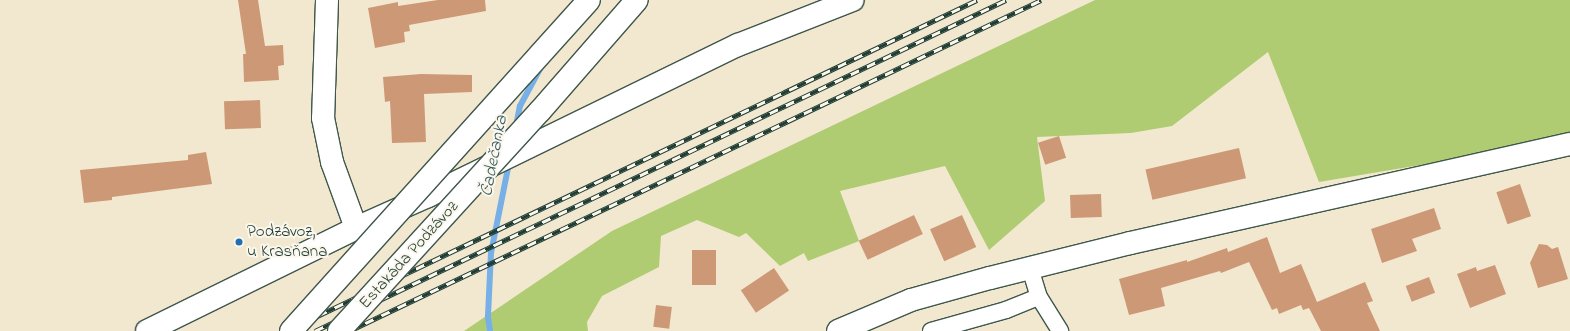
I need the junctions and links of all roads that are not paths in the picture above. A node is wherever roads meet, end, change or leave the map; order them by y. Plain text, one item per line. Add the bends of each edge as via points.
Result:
1 (327, 0) edge
2 (589, 0) edge
3 (637, 0) edge
4 (853, 0) edge
5 (1570, 144) edge
6 (356, 228) junction
7 (1030, 268) junction
8 (1039, 297) junction
9 (147, 331) edge
10 (291, 331) edge
11 (339, 331) edge
12 (838, 331) edge
13 (931, 331) edge
14 (1060, 331) edge

1 - 6 main road via 323,118 332,162
2 - 10 main road, bridge
3 - 11 main road, Estakáda Podzávoz, bridge via 540,111
4 - 6 main road, bridge via 738,45 482,170
5 - 7 main road
6 - 9 main road
7 - 8 street
7 - 12 main road via 911,300
8 - 13 street via 1006,310
8 - 14 street

